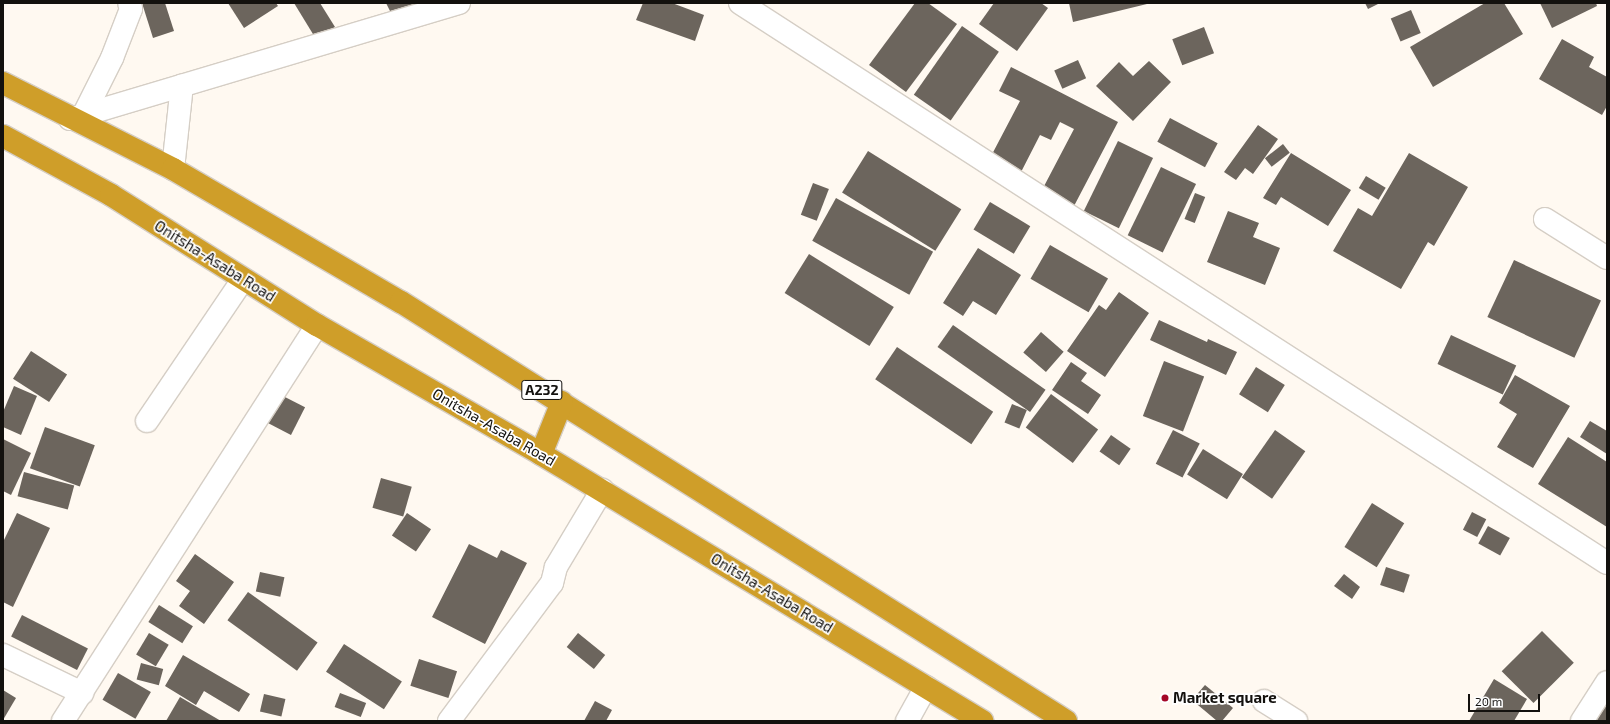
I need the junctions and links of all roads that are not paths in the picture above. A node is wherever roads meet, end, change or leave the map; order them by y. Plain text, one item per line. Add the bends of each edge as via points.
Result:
1 (129, 3) edge
2 (459, 3) edge
3 (740, 3) edge
4 (3, 83) edge
5 (182, 85) junction
6 (77, 116) junction
7 (3, 136) edge
8 (173, 169) junction
9 (1545, 219) dead end
10 (1607, 258) edge
11 (243, 278) junction
12 (317, 325) junction
13 (562, 402) junction
14 (147, 421) dead end
15 (541, 454) junction
16 (602, 490) junction
17 (1607, 562) edge
18 (3, 655) edge
19 (1607, 682) edge
20 (926, 687) junction
21 (82, 693) junction
22 (1264, 701) dead end
23 (63, 721) edge
24 (449, 721) edge
25 (907, 721) edge
26 (982, 721) edge
27 (1066, 721) edge
28 (1296, 721) edge
29 (1582, 721) edge

1 - 6 street via 130,9 112,58
2 - 5 street
3 - 17 street
4 - 6 highway, A232
5 - 6 street
5 - 8 street
6 - 8 highway, A232
7 - 11 highway, Onitsha-Asaba Road via 111,195
8 - 13 highway, A232 via 401,302
9 - 10 street
11 - 12 highway, Onitsha-Asaba Road
11 - 14 street
12 - 15 highway, Onitsha-Asaba Road
12 - 21 street
13 - 15 highway
13 - 27 highway, A232 via 838,580
15 - 16 highway, Onitsha-Asaba Road
16 - 20 highway, Onitsha-Asaba Road
16 - 24 street via 556,567 552,583
18 - 21 street
19 - 29 street
20 - 25 street
20 - 26 highway, Onitsha-Asaba Road
21 - 23 street
22 - 28 street

